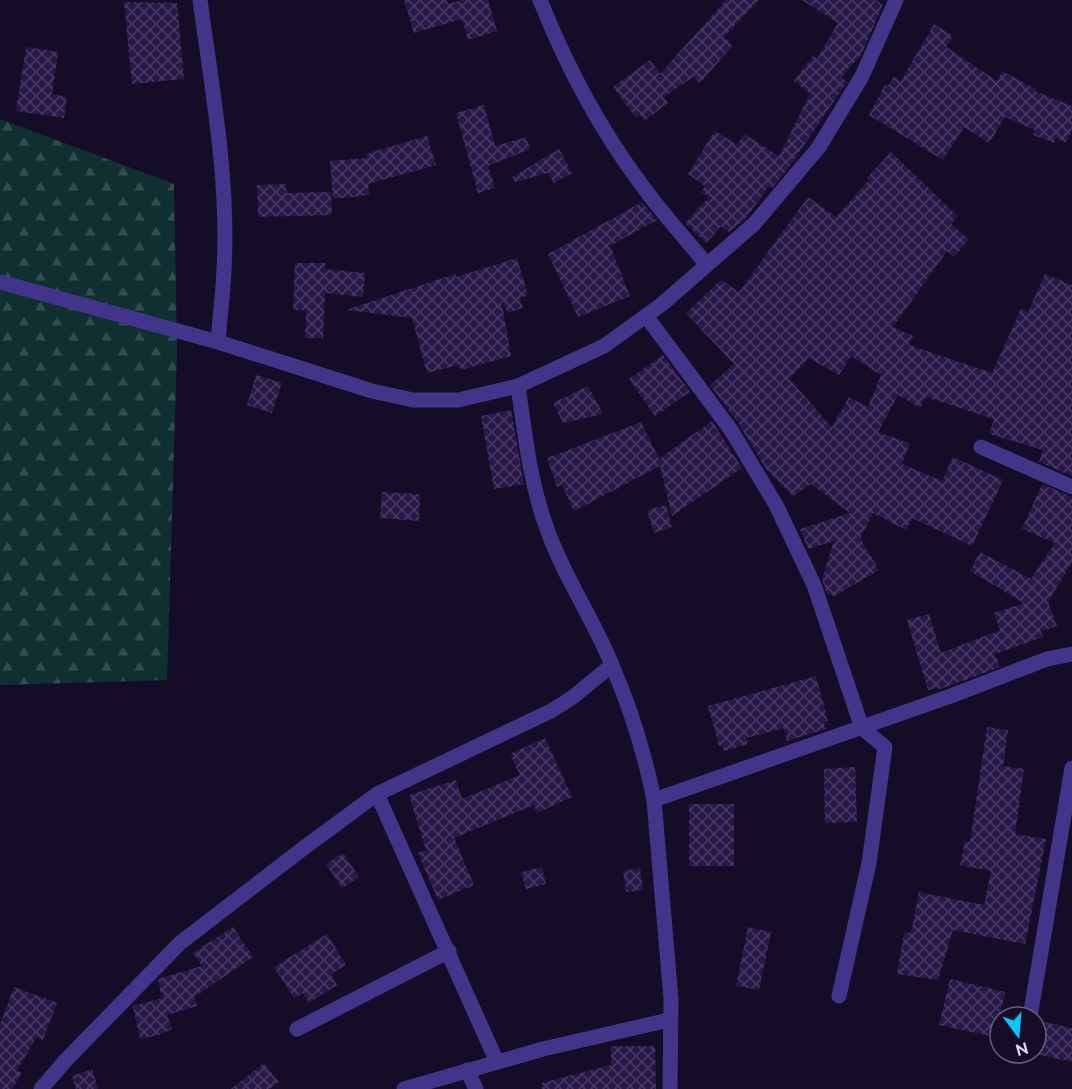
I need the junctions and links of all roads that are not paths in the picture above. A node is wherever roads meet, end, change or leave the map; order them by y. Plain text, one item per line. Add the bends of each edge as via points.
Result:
1 (200, 0) edge
2 (540, 0) edge
3 (896, 0) edge
4 (707, 265) junction
5 (0, 282) edge
6 (646, 316) junction
7 (218, 342) junction
8 (518, 386) junction
9 (981, 447) dead end
10 (1072, 487) edge
11 (1072, 654) edge
12 (612, 665) junction
13 (862, 728) junction
14 (1072, 768) edge
15 (376, 794) junction
16 (654, 800) junction
17 (449, 951) junction
18 (838, 996) dead end
19 (1032, 1005) edge
20 (669, 1020) junction
21 (297, 1029) dead end
22 (497, 1062) junction
23 (467, 1070) junction
24 (41, 1089) edge
25 (404, 1089) edge
26 (476, 1089) edge
27 (670, 1089) edge

1 - 7 street via 223,184 224,267
2 - 4 street via 562,54 596,114 640,183
3 - 4 street via 862,76 819,147 754,224
4 - 6 street
5 - 7 street
6 - 8 street via 604,346
6 - 13 street via 731,430 776,506 814,585
7 - 8 street via 372,391 413,400 458,399
8 - 12 street via 534,486 546,527
9 - 10 street
11 - 13 street via 1047,659
12 - 15 street via 551,711
12 - 16 street
13 - 16 street
13 - 18 street via 885,747 868,863
14 - 19 street
15 - 17 street
15 - 24 street via 180,943
16 - 20 street via 671,999
17 - 21 street
17 - 22 street
20 - 22 street
20 - 27 street
22 - 23 street
23 - 25 street
23 - 26 street

